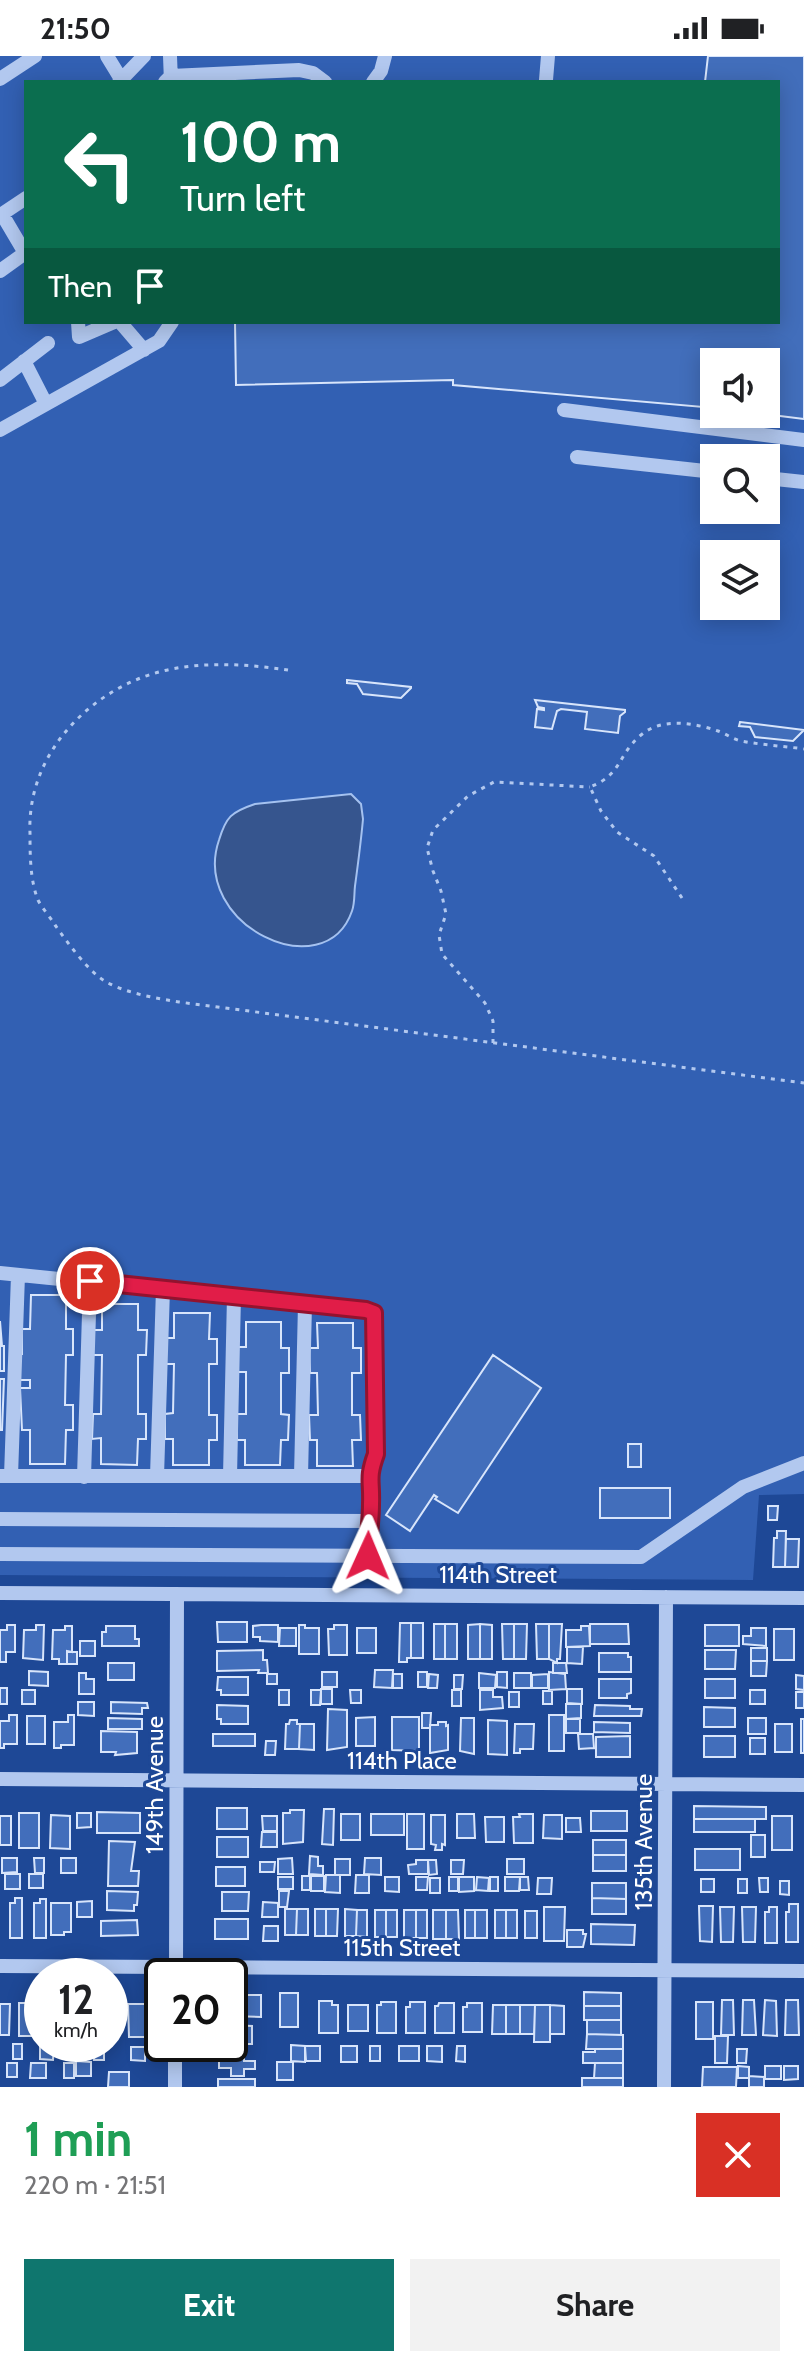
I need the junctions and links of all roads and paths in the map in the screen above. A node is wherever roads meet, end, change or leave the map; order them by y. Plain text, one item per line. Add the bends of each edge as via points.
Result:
1 (35, 56) edge
2 (107, 56) edge
3 (144, 56) edge
4 (170, 56) edge
5 (385, 56) edge
6 (548, 56) edge
7 (0, 79) edge
8 (119, 80) edge
9 (121, 80) edge
10 (169, 80) edge
11 (322, 80) edge
12 (374, 80) edge
13 (546, 80) edge
14 (24, 194) edge
15 (24, 199) edge
16 (1, 215) edge
17 (24, 251) edge
18 (24, 254) edge
19 (0, 271) edge
20 (78, 324) edge
21 (109, 324) edge
22 (122, 324) edge
23 (171, 324) edge
24 (48, 343) dead end
25 (144, 350) junction
26 (24, 361) junction
27 (0, 380) edge
28 (46, 404) junction
29 (564, 410) dead end
30 (0, 430) edge
31 (804, 440) edge
32 (577, 457) dead end
33 (700, 470) edge
34 (780, 479) edge
35 (804, 482) edge
36 (288, 670) dead end
37 (804, 749) edge
38 (590, 787) junction
39 (682, 898) dead end
40 (493, 1043) junction
41 (804, 1083) edge
42 (0, 1273) edge
43 (18, 1275) junction
44 (90, 1281) junction
45 (163, 1289) junction
46 (234, 1296) junction
47 (305, 1304) junction
48 (804, 1463) edge
49 (6, 1476) edge
50 (157, 1476) junction
51 (230, 1476) junction
52 (301, 1476) junction
53 (368, 1476) junction
54 (84, 1477) junction
55 (0, 1519) edge
56 (368, 1521) junction
57 (0, 1554) edge
58 (368, 1556) junction
59 (0, 1593) edge
60 (177, 1594) junction
61 (666, 1597) junction
62 (804, 1598) edge
63 (0, 1779) edge
64 (176, 1780) junction
65 (666, 1784) junction
66 (804, 1785) edge
67 (176, 1958) edge
68 (0, 1966) edge
69 (144, 1971) edge
70 (665, 1971) junction
71 (804, 1971) edge
72 (248, 1972) edge
73 (175, 2062) edge
74 (175, 2087) edge
75 (664, 2087) edge

1 - 7 street
2 - 8 street
3 - 9 street
4 - 10 street
5 - 12 street
6 - 13 street
10 - 11 street via 299,70
14 - 16 street
15 - 16 street
16 - 17 street
18 - 19 street
20 - 21 street via 79,337
22 - 25 street
23 - 25 street via 159,341
24 - 26 street
25 - 28 street
26 - 27 street
26 - 28 street
28 - 30 street
29 - 31 street
32 - 33 street
34 - 35 street
36 - 40 path via 183,668 139,679 75,720 52,748 35,783 30,857 38,900 72,948 106,982 145,996
37 - 38 path via 739,741 693,725 657,723 625,752 617,770
38 - 39 path via 617,832 654,856
38 - 40 path via 494,782 468,796 433,830 427,848 446,914 439,935 442,954 485,1003 493,1021
40 - 41 path
42 - 43 street
43 - 44 street
43 - 49 street
44 - 45 street
44 - 54 street
45 - 46 street
45 - 50 street
46 - 47 street
46 - 51 street
47 - 52 street
47 - 53 street via 374,1313 376,1454
48 - 58 street via 743,1487 641,1557
49 - 54 street
50 - 51 street
50 - 54 street
51 - 52 street
52 - 53 street
53 - 56 street
55 - 56 street
56 - 58 street
57 - 58 street
59 - 60 street, 114th Street
60 - 61 street, 114th Street
60 - 64 street, 149th Avenue
61 - 62 street, 114th Street
61 - 65 street, 135th Avenue
63 - 64 street, 114th Place
64 - 65 street, 114th Place
64 - 67 street, 149th Avenue
65 - 66 street, 114th Place
65 - 70 street, 135th Avenue
68 - 69 street, 115th Street
70 - 71 street, 115th Street
70 - 72 street, 115th Street
70 - 75 street, 135th Avenue
73 - 74 street

